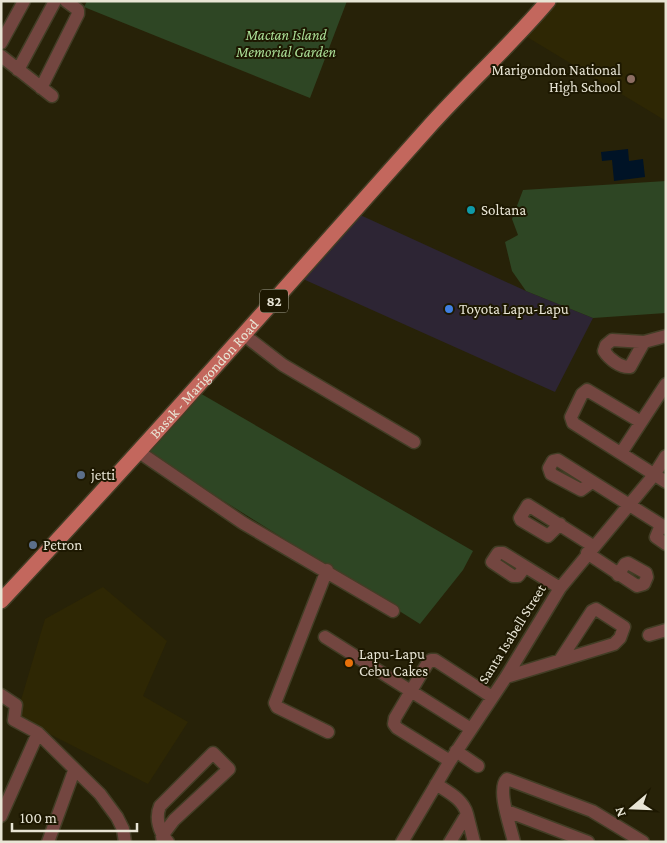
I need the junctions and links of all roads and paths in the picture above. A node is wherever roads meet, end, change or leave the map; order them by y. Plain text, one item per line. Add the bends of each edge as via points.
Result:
1 (24, 1) edge
2 (55, 1) edge
3 (548, 1) edge
4 (71, 3) edge
5 (1, 43) edge
6 (1, 56) edge
7 (18, 70) junction
8 (41, 88) junction
9 (52, 96) dead end
10 (244, 335) junction
11 (666, 336) edge
12 (644, 342) dead end
13 (666, 384) edge
14 (641, 422) junction
15 (414, 442) dead end
16 (139, 452) junction
17 (621, 452) junction
18 (666, 456) edge
19 (654, 475) junction
20 (592, 482) dead end
21 (666, 482) edge
22 (628, 504) junction
23 (560, 524) dead end
24 (663, 526) edge
25 (666, 544) edge
26 (590, 550) junction
27 (525, 567) dead end
28 (327, 570) junction
29 (618, 575) dead end
30 (560, 588) junction
31 (1, 601) edge
32 (393, 611) dead end
33 (666, 630) edge
34 (649, 635) dead end
35 (325, 637) dead end
36 (560, 660) junction
37 (506, 677) junction
38 (411, 690) junction
39 (1, 695) edge
40 (492, 697) junction
41 (472, 729) junction
42 (328, 732) dead end
43 (38, 733) junction
44 (453, 756) junction
45 (478, 766) dead end
46 (74, 771) junction
47 (436, 784) junction
48 (507, 811) junction
49 (468, 814) junction
50 (1, 816) edge
51 (164, 840) edge
52 (48, 842) edge
53 (125, 842) edge
54 (402, 842) edge
55 (450, 842) edge
56 (474, 842) edge
57 (514, 842) edge
58 (588, 842) edge
59 (643, 842) edge

1 - 5 street
2 - 7 street
3 - 10 main road, Basak - Marigondon Road / 82 via 430,126
4 - 8 street via 78,14
6 - 7 street
7 - 8 street
8 - 9 street
10 - 15 street via 283,365
10 - 16 main road, Basak - Marigondon Road / 82
11 - 12 street
13 - 14 street
14 - 17 street
14 - 17 street via 587,390 582,394 571,417 573,424
16 - 28 street via 243,523
16 - 31 main road, Basak - Marigondon Road / 82
17 - 19 street
18 - 19 street, Santa Isabell Street
19 - 21 street
19 - 22 street, Santa Isabell Street
20 - 22 street
22 - 24 street
22 - 26 street, Santa Isabell Street
23 - 26 street
24 - 25 street via 656,538
26 - 29 street
26 - 30 street, Santa Isabell Street
27 - 30 street
28 - 32 street
28 - 42 street via 275,703 277,707
30 - 37 street, Santa Isabell Street
33 - 34 street
35 - 38 street
36 - 36 street via 614,644 624,627 596,609 592,611
36 - 37 street
37 - 40 street, Santa Isabell Street
38 - 40 street via 431,660 435,660
38 - 41 street
38 - 44 street via 394,724
39 - 43 street via 16,705 14,720
40 - 41 street, Santa Isabell Street
41 - 44 street, Santa Isabell Street
43 - 46 street
43 - 50 street
44 - 45 street
44 - 47 street, Santa Isabell Street
46 - 52 street
46 - 53 street via 100,794 117,817
47 - 49 street via 457,798
47 - 54 street, Santa Isabell Street
48 - 57 street
48 - 58 street
48 - 59 street via 502,786 507,779 592,811
49 - 55 street
49 - 56 street
51 - 51 street via 174,820 229,769 213,753 160,806 157,813

